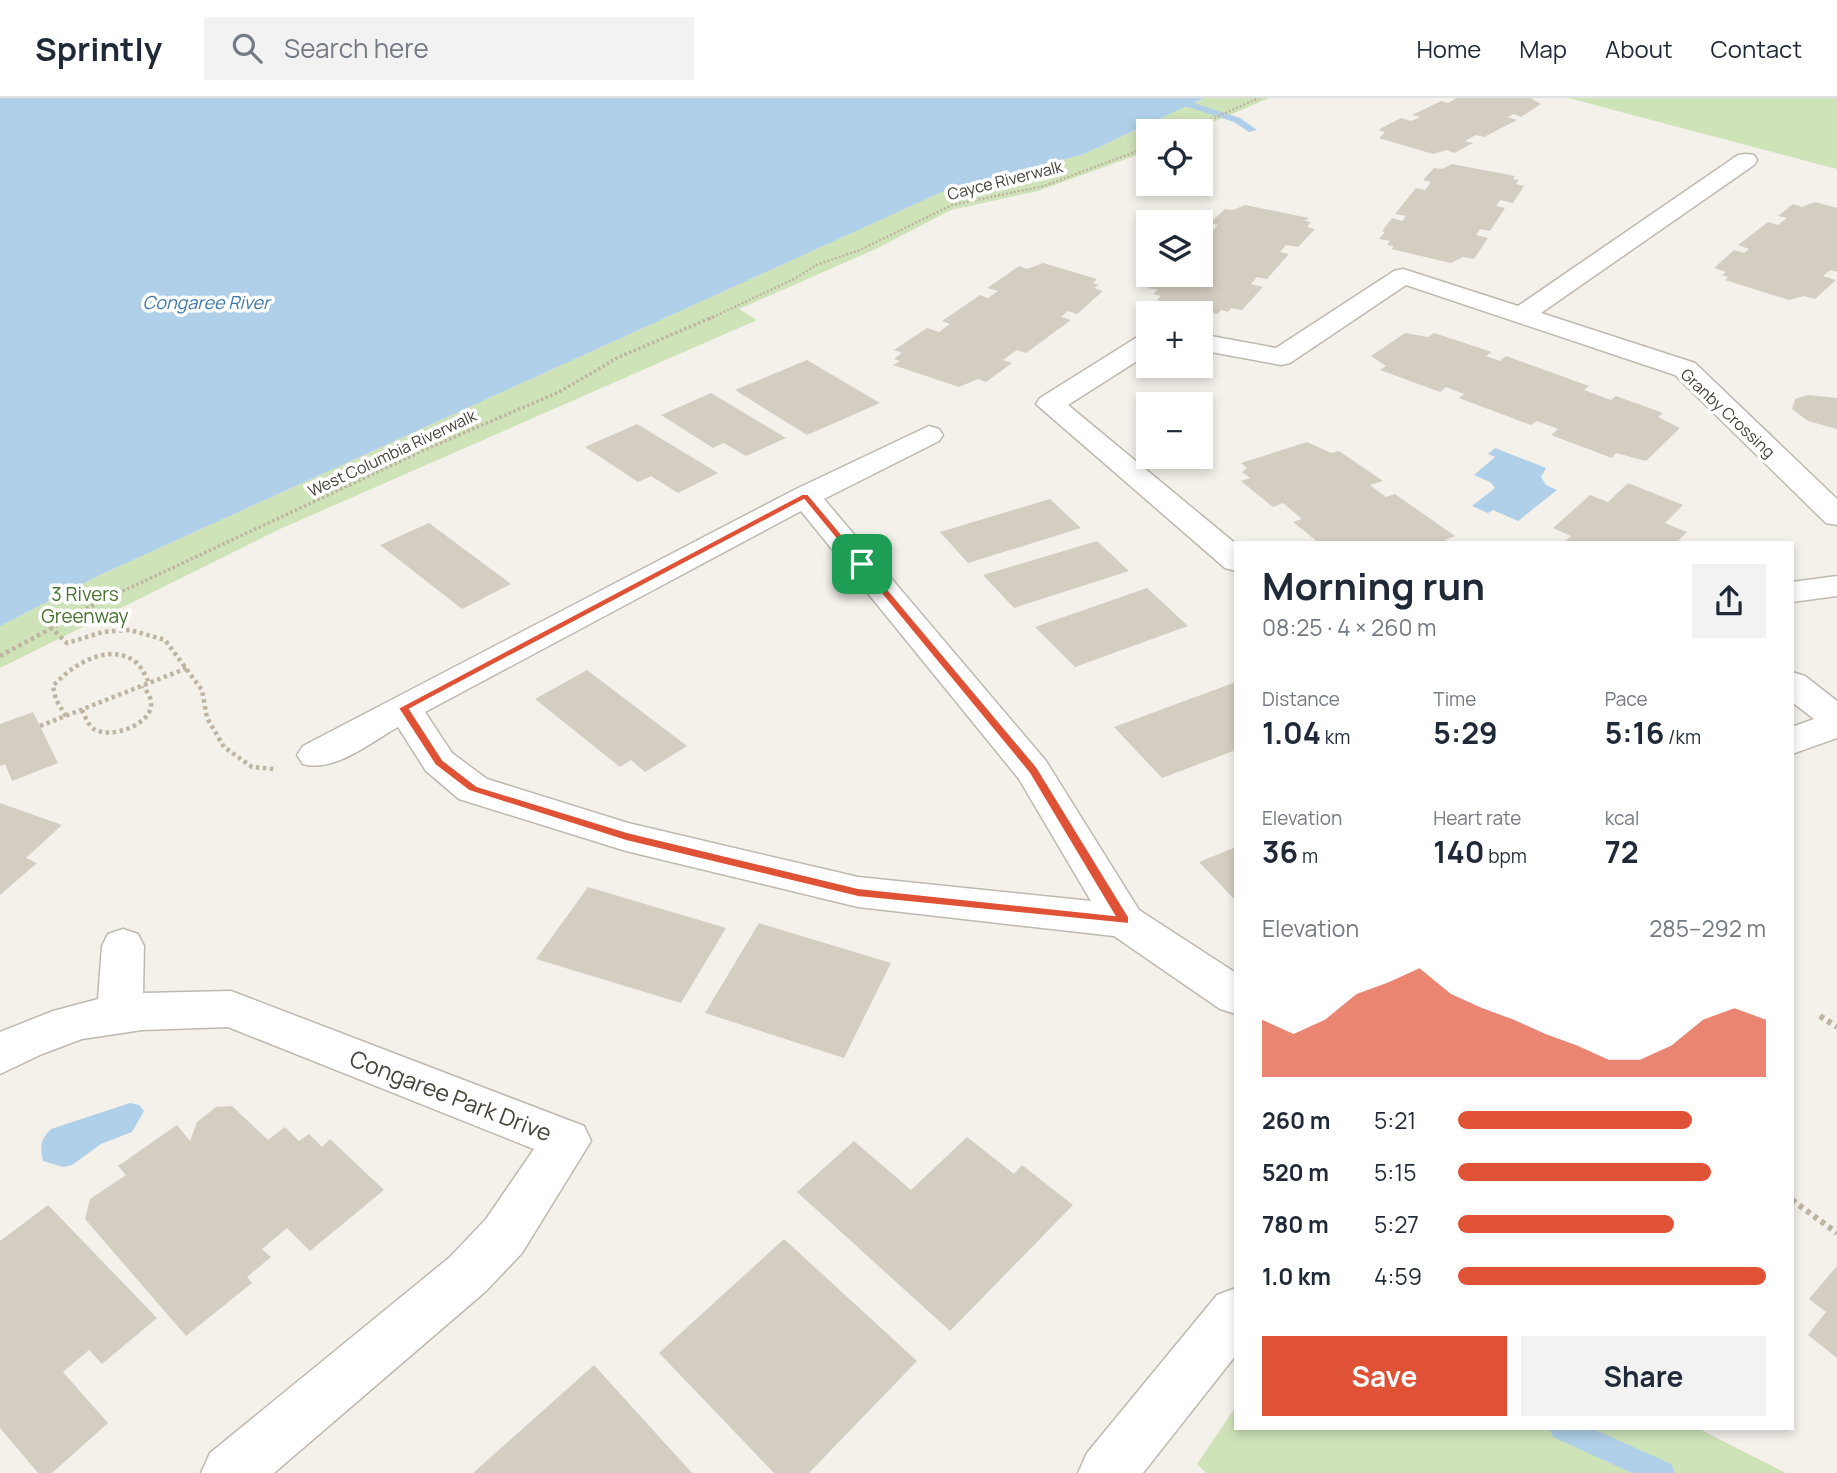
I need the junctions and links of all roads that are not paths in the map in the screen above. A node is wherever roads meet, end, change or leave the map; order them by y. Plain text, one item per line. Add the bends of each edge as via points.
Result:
1 (1745, 160) dead end
2 (1521, 315) junction
3 (1213, 344) edge
4 (1136, 350) edge
5 (929, 435) dead end
6 (805, 496) junction
7 (1837, 516) edge
8 (1234, 559) edge
9 (1837, 586) edge
10 (1794, 592) edge
11 (1794, 686) edge
12 (404, 708) junction
13 (1837, 722) edge
14 (1794, 739) edge
15 (316, 755) road end
16 (1124, 921) junction
17 (123, 946) dead end
18 (1234, 995) edge
19 (120, 1014) junction
20 (0, 1055) edge
21 (1234, 1315) edge
22 (230, 1473) edge
23 (1107, 1473) edge

1 - 2 street
2 - 3 street, Granby Crossing via 1403,276 1281,357
2 - 7 street, Granby Crossing via 1685,369
4 - 8 street via 1051,404
5 - 6 street
6 - 12 street
6 - 16 street via 1033,770
9 - 10 street
11 - 13 street
12 - 15 street
12 - 16 street via 439,762 473,789 626,836 858,892
13 - 14 street
16 - 18 street
17 - 19 street
19 - 20 street, Congaree Park Drive via 67,1026
19 - 22 street, Congaree Park Drive via 173,1008 231,1009 567,1141 504,1236 468,1274
21 - 23 street

